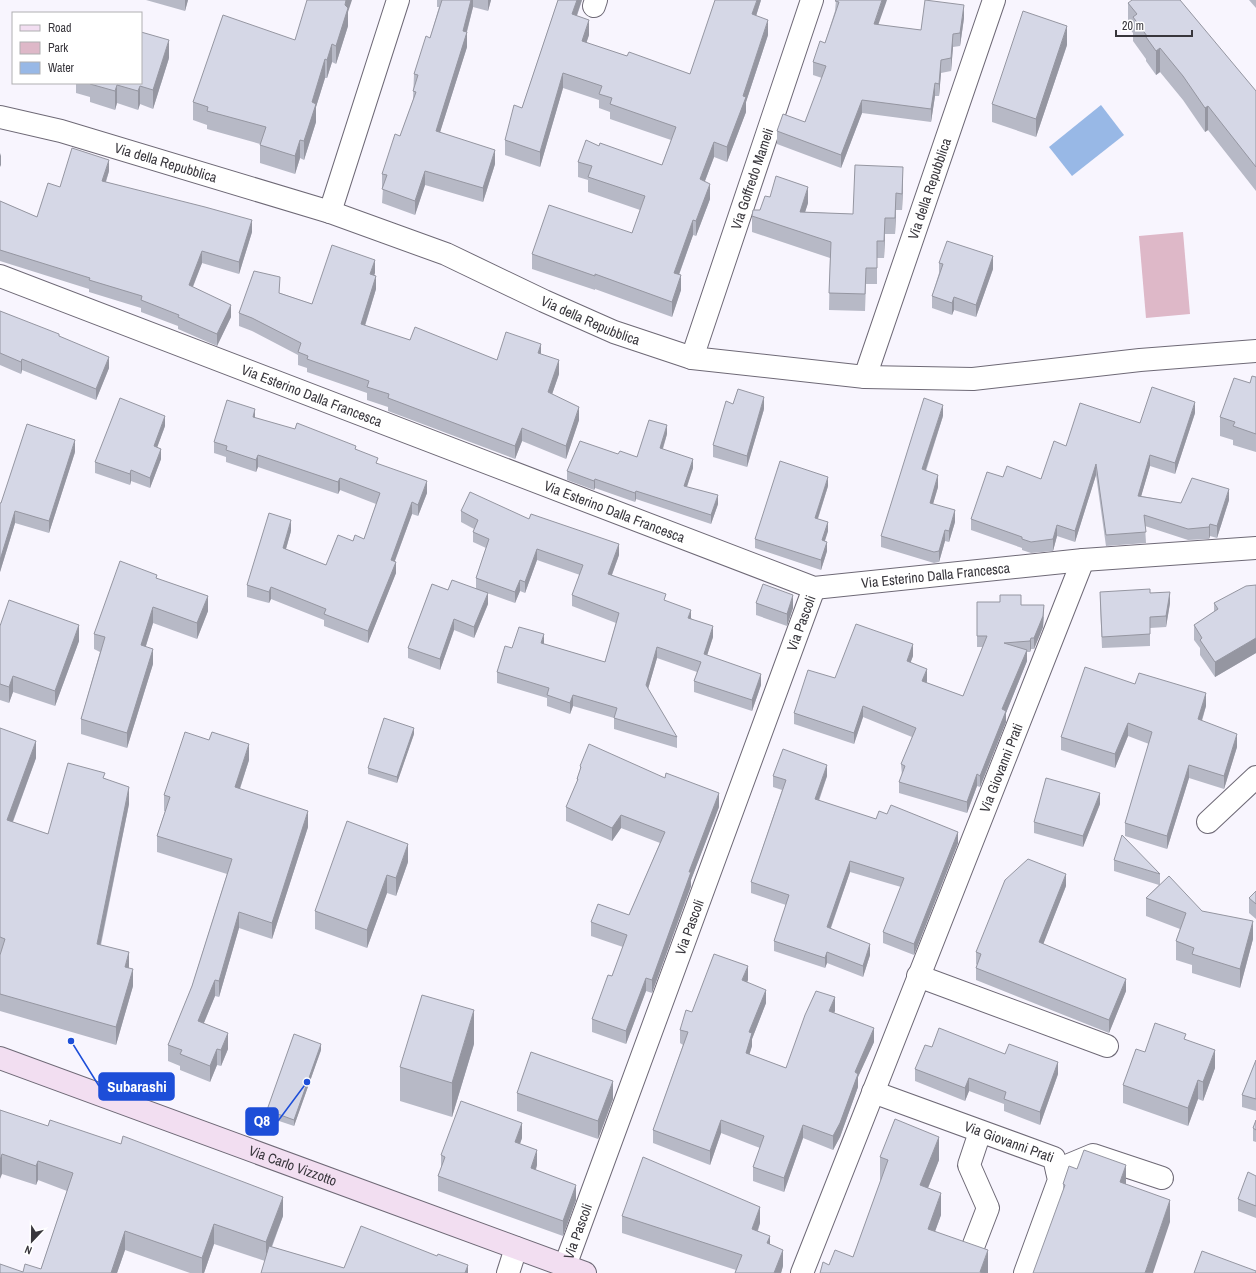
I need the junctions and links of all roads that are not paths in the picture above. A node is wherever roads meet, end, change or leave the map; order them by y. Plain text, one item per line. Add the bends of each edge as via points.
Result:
1 (398, 0) edge
2 (812, 0) edge
3 (994, 0) edge
4 (0, 116) edge
5 (330, 212) junction
6 (0, 276) edge
7 (1256, 351) edge
8 (692, 358) junction
9 (865, 376) junction
10 (1256, 548) edge
11 (1083, 560) junction
12 (814, 588) junction
13 (1256, 777) edge
14 (1208, 822) dead end
15 (918, 976) junction
16 (1107, 1046) dead end
17 (0, 1058) edge
18 (873, 1092) junction
19 (980, 1132) junction
20 (1056, 1170) junction
21 (1162, 1178) dead end
22 (973, 1247) edge
23 (516, 1248) junction
24 (575, 1270) edge
25 (508, 1273) edge
26 (802, 1273) edge
27 (1025, 1273) edge

1 - 5 street
2 - 8 street, Via Goffredo Mameli
3 - 9 street, Via della Repubblica
4 - 5 street, Via della Repubblica via 61,131
5 - 8 street, Via della Repubblica via 446,254 614,332
6 - 12 street, Via Esterino Dalla Francesca
7 - 9 street, Via della Repubblica via 1140,360 973,379
8 - 9 street, Via della Repubblica
10 - 11 street, Via Esterino Dalla Francesca
11 - 12 street, Via Esterino Dalla Francesca
11 - 15 street, Via Giovanni Prati
12 - 24 street, Via Pascoli
13 - 14 street
15 - 16 street
15 - 18 street, Via Giovanni Prati
17 - 23 street, Via Carlo Vizzotto
18 - 19 street, Via Giovanni Prati
18 - 26 street, Via Giovanni Prati
19 - 20 street, Via Giovanni Prati via 1054,1158
19 - 22 street via 969,1165 988,1208
20 - 21 street via 1093,1155
20 - 27 street, Via Giovanni Prati via 1059,1180
23 - 24 street, Via Carlo Vizzotto
23 - 25 street

